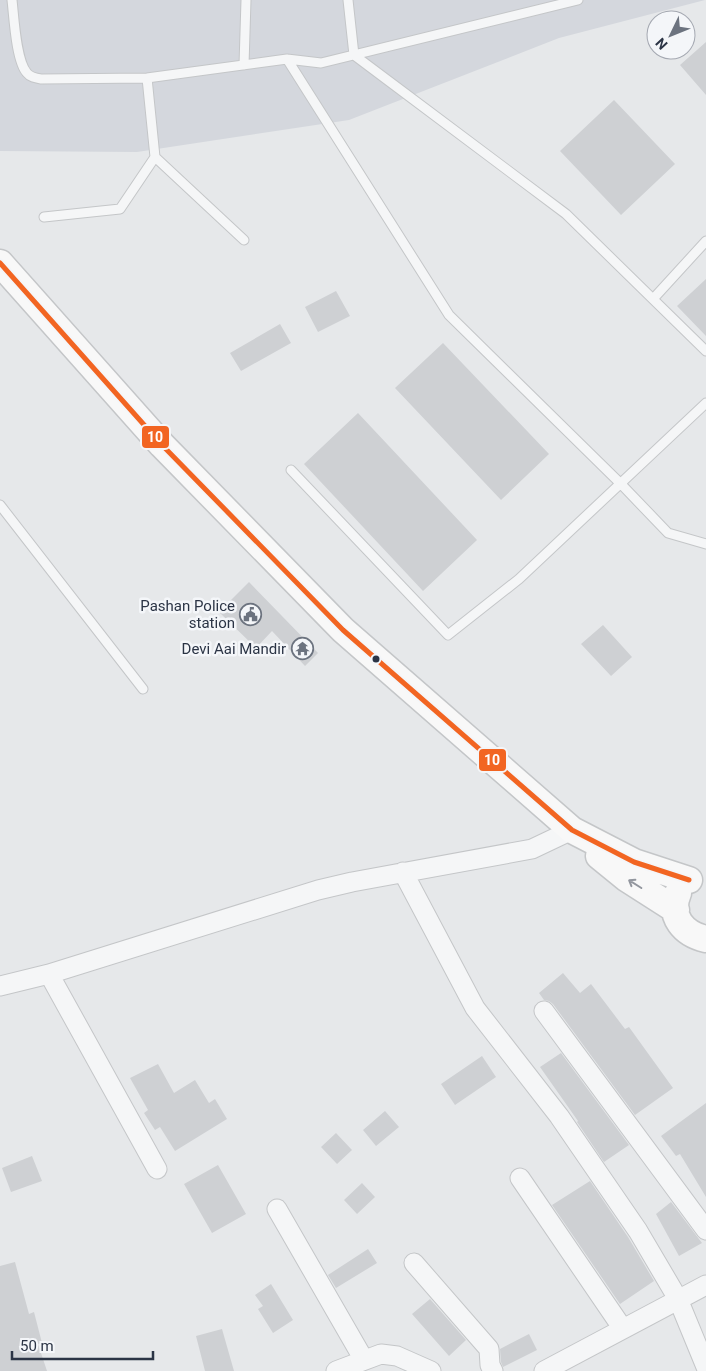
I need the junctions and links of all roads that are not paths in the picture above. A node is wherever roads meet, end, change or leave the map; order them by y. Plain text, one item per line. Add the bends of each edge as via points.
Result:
1 (12, 0) edge
2 (246, 0) edge
3 (348, 0) edge
4 (578, 0) edge
5 (354, 55) junction
6 (287, 59) junction
7 (244, 65) junction
8 (148, 78) junction
9 (155, 157) junction
10 (44, 217) dead end
11 (244, 240) dead end
12 (706, 242) edge
13 (0, 263) edge
14 (653, 299) junction
15 (706, 351) edge
16 (706, 403) edge
17 (291, 470) dead end
18 (621, 484) junction
19 (0, 505) edge
20 (706, 544) edge
21 (143, 689) dead end
22 (579, 834) junction
23 (403, 872) junction
24 (697, 877) edge
25 (676, 910) junction
26 (706, 939) edge
27 (49, 974) junction
28 (0, 986) edge
29 (544, 1011) dead end
30 (158, 1170) dead end
31 (520, 1178) dead end
32 (277, 1209) dead end
33 (706, 1230) edge
34 (414, 1263) dead end
35 (706, 1285) edge
36 (678, 1300) junction
37 (623, 1329) junction
38 (364, 1360) junction
39 (706, 1367) edge
40 (336, 1371) edge
41 (430, 1371) edge
42 (493, 1371) edge
43 (544, 1371) edge

1 - 8 lane via 20,62 28,75 40,79
2 - 7 lane
3 - 5 lane
4 - 5 lane
5 - 6 lane via 321,63
5 - 14 lane via 566,214
6 - 7 lane
6 - 18 lane via 449,316
7 - 8 lane
8 - 9 lane
9 - 10 lane via 120,209
9 - 11 lane
12 - 14 lane
13 - 22 main road via 162,445 343,630
14 - 15 lane
16 - 18 lane
17 - 18 lane via 448,635 519,579
18 - 20 lane via 668,533
19 - 21 lane
22 - 23 street via 532,849
22 - 24 main road via 634,862
25 -> 22 main road via 626,878 594,852
23 - 27 street via 318,890
23 - 36 street via 474,1008 559,1116 638,1231
24 - 25 main road via 681,888 676,898
25 - 26 main road via 686,930 695,937
27 - 28 street
27 - 30 street
29 - 33 street
31 - 37 street
32 - 38 street
34 - 42 street via 489,1349
35 - 36 street
36 - 37 street
36 - 39 street
37 - 43 street
38 - 40 street
38 - 41 street via 381,1354 397,1356

